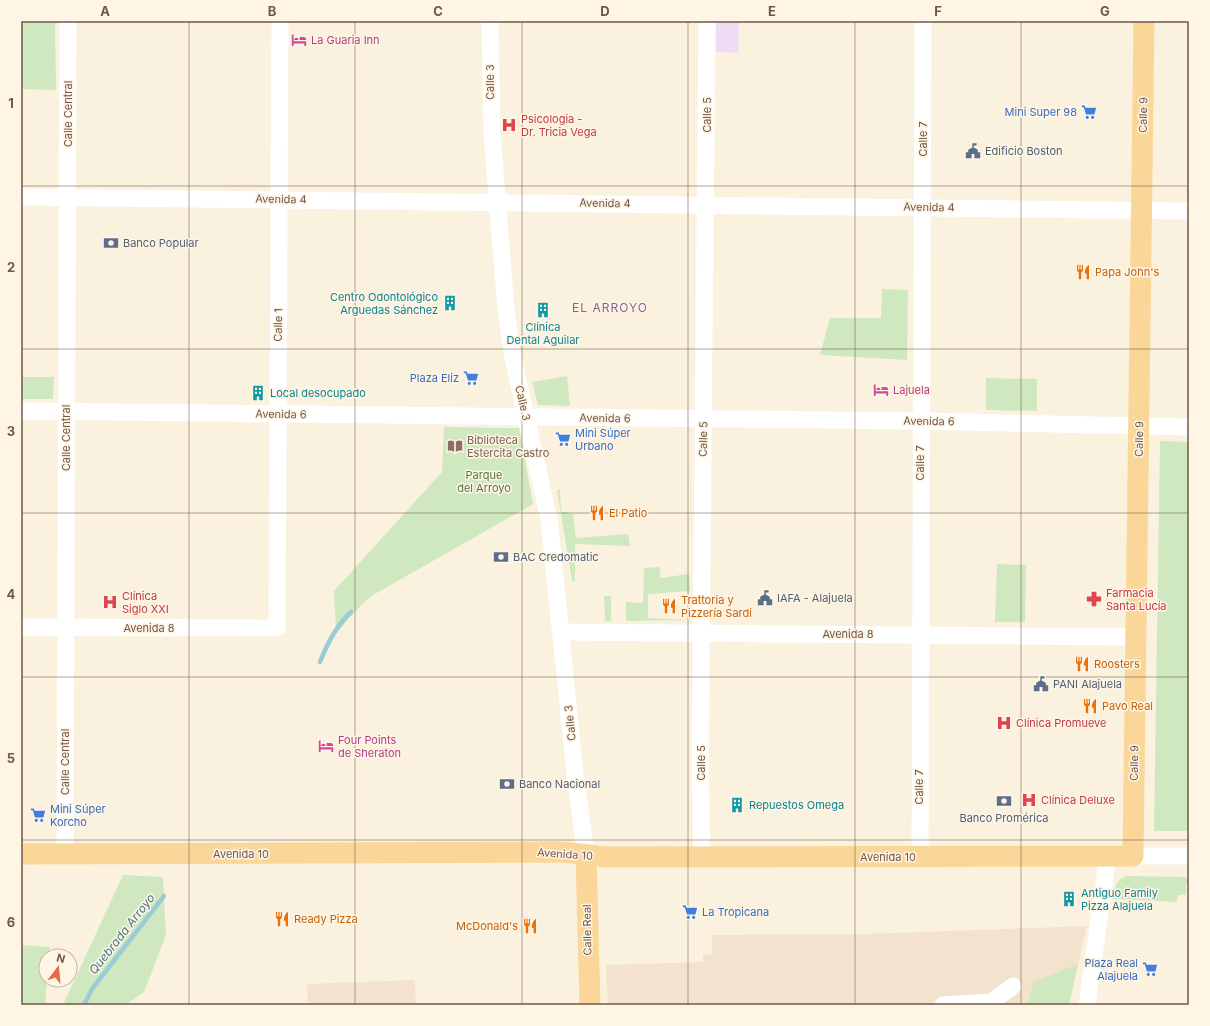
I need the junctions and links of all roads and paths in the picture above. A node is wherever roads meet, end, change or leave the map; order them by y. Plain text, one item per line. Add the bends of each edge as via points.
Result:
1 (68, 21) edge
2 (280, 21) edge
3 (490, 21) edge
4 (707, 21) edge
5 (923, 21) edge
6 (1144, 21) edge
7 (21, 197) edge
8 (68, 197) junction
9 (280, 198) junction
10 (498, 202) junction
11 (706, 205) junction
12 (922, 207) junction
13 (1142, 210) junction
14 (1189, 211) edge
15 (21, 411) edge
16 (66, 412) junction
17 (277, 414) junction
18 (526, 416) junction
19 (704, 420) junction
20 (921, 421) junction
21 (1139, 426) junction
22 (1189, 427) edge
23 (21, 627) edge
24 (65, 628) junction
25 (277, 628) joint
26 (561, 632) junction
27 (702, 634) junction
28 (919, 635) junction
29 (1136, 637) junction
30 (21, 854) edge
31 (65, 854) junction
32 (586, 855) junction
33 (1108, 856) junction
34 (1133, 856) junction
35 (1189, 856) edge
36 (702, 857) junction
37 (920, 857) junction
38 (1013, 986) dead end
39 (590, 1005) edge
40 (943, 1005) edge
41 (1087, 1005) edge

1 - 8 street, Calle Central
2 - 9 street, Calle 1
3 - 10 street, Calle 3 via 490,103
4 - 11 street, Calle 5
5 - 12 street, Calle 7
6 - 13 main road, Calle 9
7 - 8 street, Avenida 4
8 - 9 street, Avenida 4
8 - 16 street, Calle Central
9 - 10 street, Avenida 4
9 - 17 street, Calle 1
10 - 11 street, Avenida 4
10 - 18 street, Calle 3 via 511,349
11 - 12 street, Avenida 4
11 - 19 street, Calle 5
12 - 13 street, Avenida 4
12 - 20 street, Calle 7
13 - 14 street, Avenida 4
13 - 21 main road, Calle 9
15 - 16 street, Avenida 6
16 - 17 street, Avenida 6
16 - 24 street, Calle Central
17 - 18 street, Avenida 6
17 - 25 street, Calle 1
18 - 19 street, Avenida 6
18 - 26 street, Calle 3 via 548,519
19 - 20 street, Avenida 6
19 - 27 street, Calle 5
20 - 21 street, Avenida 6
20 - 28 street, Calle 7
21 - 22 street, Avenida 6
21 - 29 main road, Calle 9
23 - 24 street, Avenida 8
24 - 25 street, Avenida 8
24 - 31 street, Calle Central
26 - 27 street, Avenida 8
26 - 32 street, Calle 3
27 - 28 street, Avenida 8
27 - 36 street, Calle 5
28 - 29 street, Avenida 8
28 - 37 street, Calle 7
29 - 34 main road, Calle 9
30 - 31 main road, Avenida 10
31 - 32 main road, Avenida 10 via 562,852
32 - 36 main road, Avenida 10
32 - 39 main road, Calle Real
33 - 34 main road, Avenida 10
33 - 37 main road, Avenida 10
33 - 41 street
34 - 35 street
36 - 37 main road, Avenida 10
38 - 40 street via 990,1002

